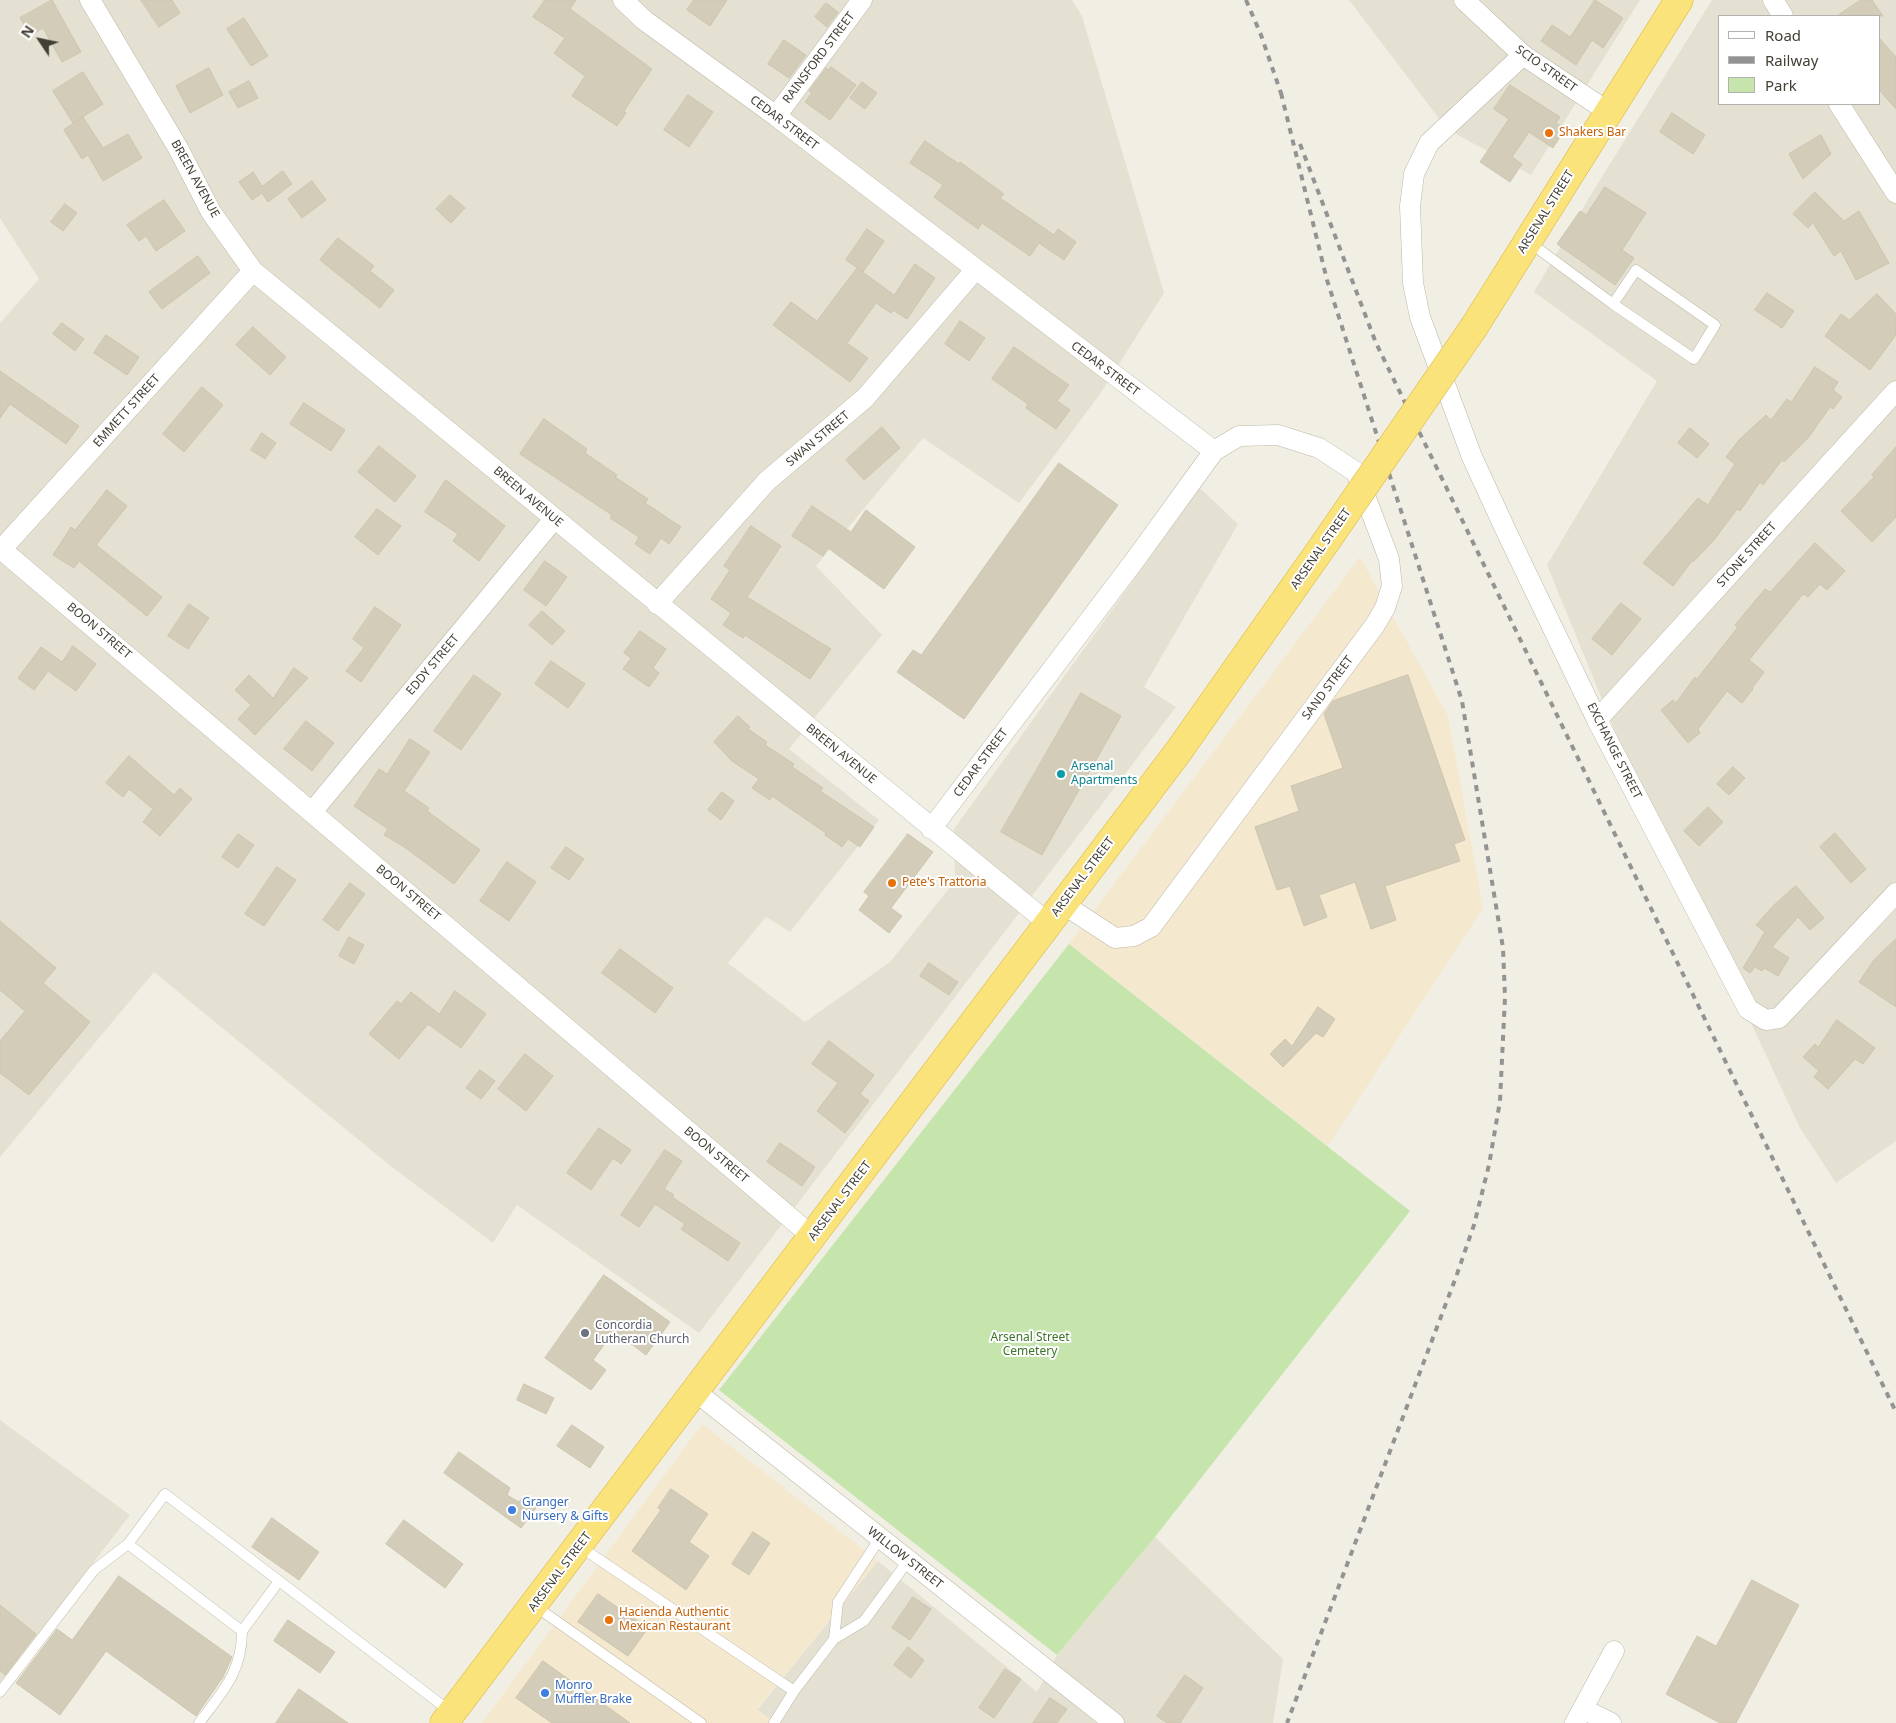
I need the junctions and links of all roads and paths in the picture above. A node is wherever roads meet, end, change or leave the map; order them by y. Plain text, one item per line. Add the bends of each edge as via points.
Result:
1 (90, 0) edge
2 (623, 0) edge
3 (862, 0) edge
4 (1464, 0) edge
5 (1679, 0) edge
6 (1774, 0) edge
7 (1782, 15) edge
8 (1523, 55) junction
9 (1840, 105) edge
10 (1610, 113) junction
11 (776, 116) junction
12 (1896, 193) edge
13 (1528, 241) junction
14 (975, 270) junction
15 (253, 271) junction
16 (1613, 304) junction
17 (1896, 391) edge
18 (1214, 451) junction
19 (554, 519) junction
20 (1, 551) edge
21 (657, 604) junction
22 (1597, 720) junction
23 (312, 812) junction
24 (931, 829) junction
25 (1896, 893) edge
26 (1056, 913) junction
27 (813, 1237) junction
28 (696, 1392) junction
29 (880, 1538) junction
30 (128, 1544) junction
31 (579, 1546) junction
32 (908, 1561) junction
33 (279, 1581) junction
34 (534, 1605) junction
35 (242, 1631) junction
36 (834, 1639) junction
37 (1614, 1651) dead end
38 (794, 1690) junction
39 (0, 1692) edge
40 (1579, 1716) edge
41 (448, 1718) edge
42 (199, 1723) edge
43 (701, 1723) edge
44 (774, 1723) edge
45 (1114, 1723) edge
46 (1610, 1723) edge

1 - 15 street, BREEN AVENUE via 178,148 211,212
2 - 11 street, CEDAR STREET via 644,20
3 - 11 street, RAINSFORD STREET
4 - 8 street, SCIO STREET
5 - 10 highway, ARSENAL STREET
6 - 7 street
8 - 10 street, SCIO STREET
8 - 22 street, EXCHANGE STREET via 1429,143 1414,174 1410,206 1413,283 1420,318 1472,457
9 - 12 street
10 - 13 highway, ARSENAL STREET
11 - 14 street, CEDAR STREET
13 - 16 lane
13 - 26 highway, ARSENAL STREET, bridge via 1474,327 1323,546 1178,752
14 - 18 street, CEDAR STREET
14 - 21 street, SWAN STREET via 865,398 767,481
15 - 19 street, BREEN AVENUE
15 - 20 street, EMMETT STREET
16 - 16 lane via 1636,270 1715,325 1694,359
17 - 22 street, STONE STREET
18 - 24 street, CEDAR STREET
18 - 26 street, SAND STREET via 1239,436 1278,435 1319,448 1356,472 1389,560 1392,586 1385,608 1151,927 1134,936 1116,938
19 - 21 street, BREEN AVENUE
19 - 23 street, EDDY STREET
20 - 23 street, BOON STREET
21 - 24 street, BREEN AVENUE
22 - 25 street, EXCHANGE STREET via 1748,1009 1766,1020 1779,1018
23 - 27 street, BOON STREET
24 - 26 street, BREEN AVENUE
26 - 27 highway, ARSENAL STREET
27 - 28 highway, ARSENAL STREET
28 - 29 street, WILLOW STREET
28 - 31 highway, ARSENAL STREET
29 - 32 street, WILLOW STREET
29 - 36 lane via 838,1602
30 - 33 lane via 165,1494
30 - 35 lane
30 - 39 lane via 94,1570
31 - 34 highway, ARSENAL STREET
31 - 38 lane
32 - 36 lane via 864,1621
32 - 45 street, WILLOW STREET
33 - 35 lane
33 - 41 lane
34 - 41 highway, ARSENAL STREET
34 - 43 lane
35 - 42 lane via 239,1664 230,1682
36 - 38 lane
37 - 40 street
38 - 44 lane
40 - 46 street

